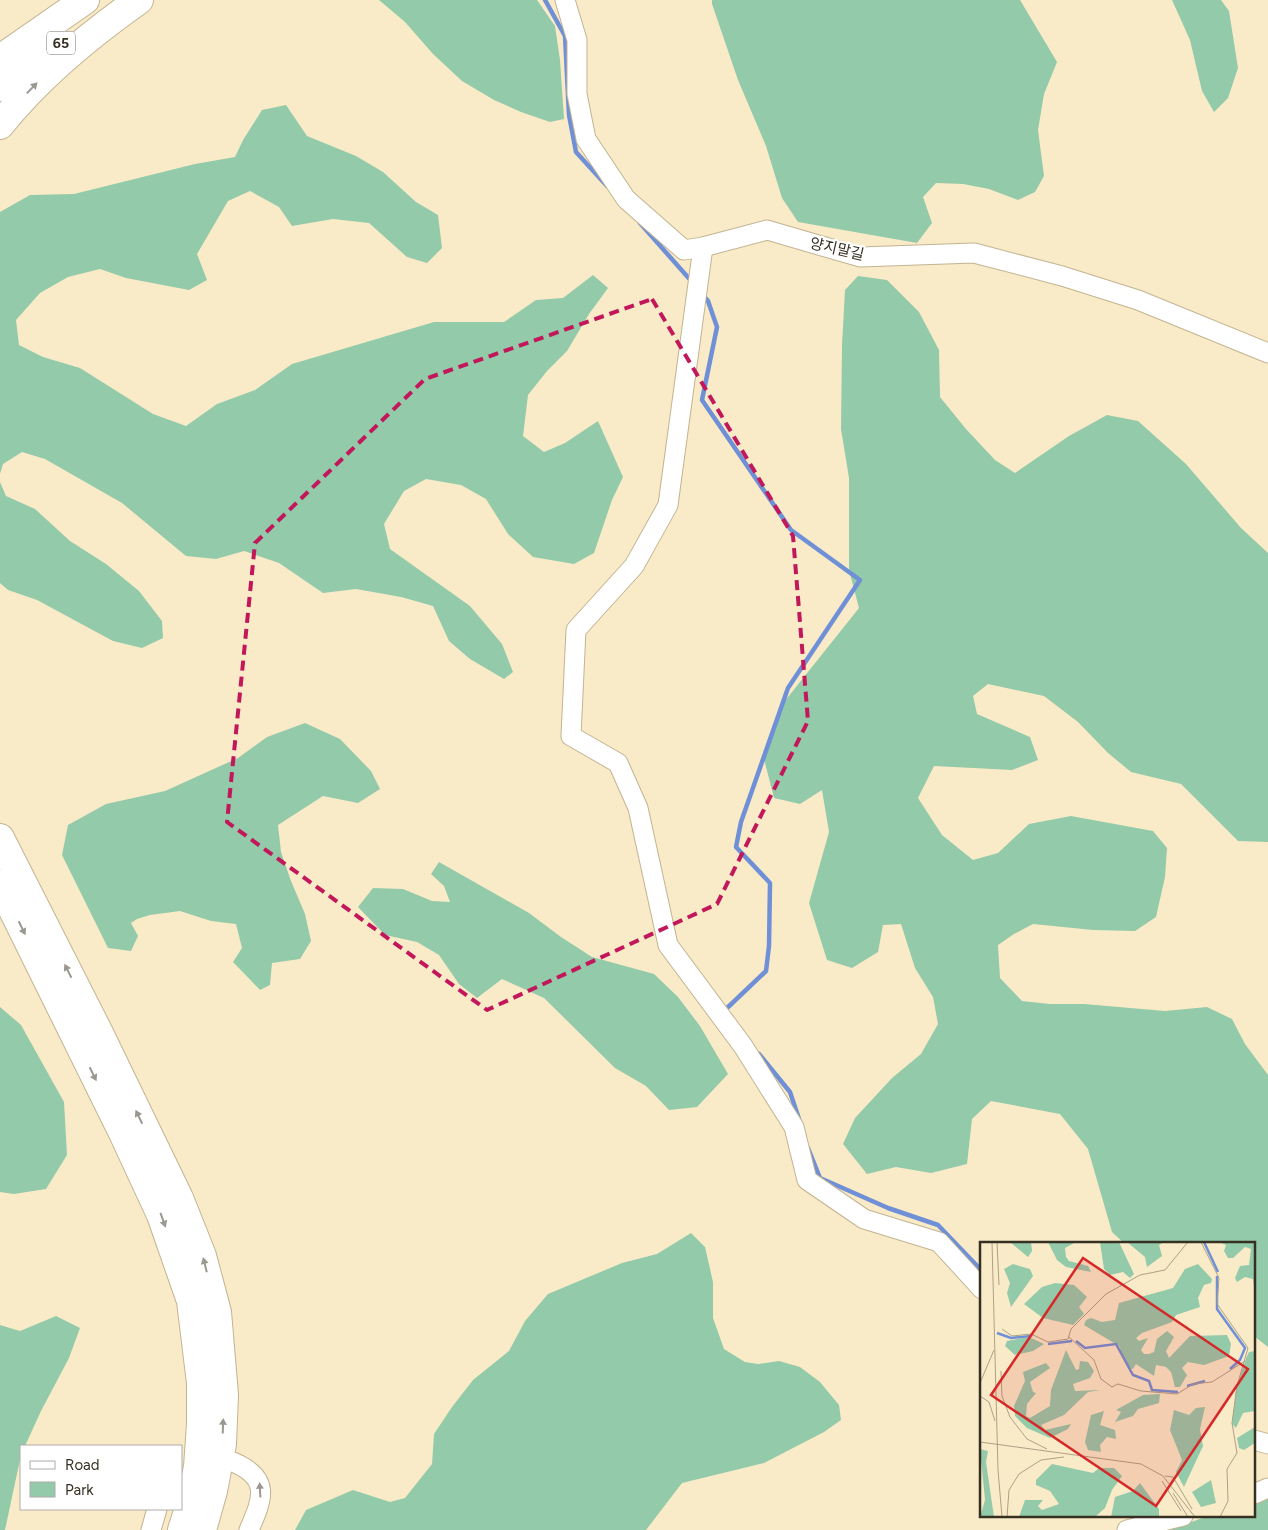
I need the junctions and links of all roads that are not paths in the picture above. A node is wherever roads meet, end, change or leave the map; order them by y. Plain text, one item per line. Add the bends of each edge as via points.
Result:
1 (86, 0) edge
2 (122, 0) edge
3 (139, 0) edge
4 (565, 0) edge
5 (0, 59) edge
6 (0, 87) edge
7 (0, 125) edge
8 (703, 247) junction
9 (1268, 353) edge
10 (0, 838) edge
11 (0, 884) edge
12 (980, 1287) edge
13 (233, 1462) dead end
14 (1268, 1488) edge
15 (1256, 1493) edge
16 (157, 1510) edge
17 (1175, 1518) edge
18 (151, 1530) edge
19 (182, 1530) edge
20 (202, 1530) edge
21 (249, 1530) edge
22 (1127, 1530) edge

1 - 5 highway, 65
2 - 6 highway, 65
7 -> 3 highway via 43,77
4 - 8 street, 양지말길 via 577,40 577,94 586,139 626,199 684,250
8 - 9 street, 양지말길 via 767,230 860,257 974,253 1138,300
8 - 12 street via 668,505 634,566 576,630 571,736 618,763 638,808 668,944 743,1046 794,1127 807,1180 864,1219 939,1242
20 -> 10 highway via 222,1444 224,1395 217,1312 202,1256 179,1198
11 -> 19 highway via 157,1207 191,1301 201,1383 200,1424 198,1467
21 -> 13 street via 257,1512 260,1483 246,1467
14 - 15 street
16 - 18 street
17 - 22 street

